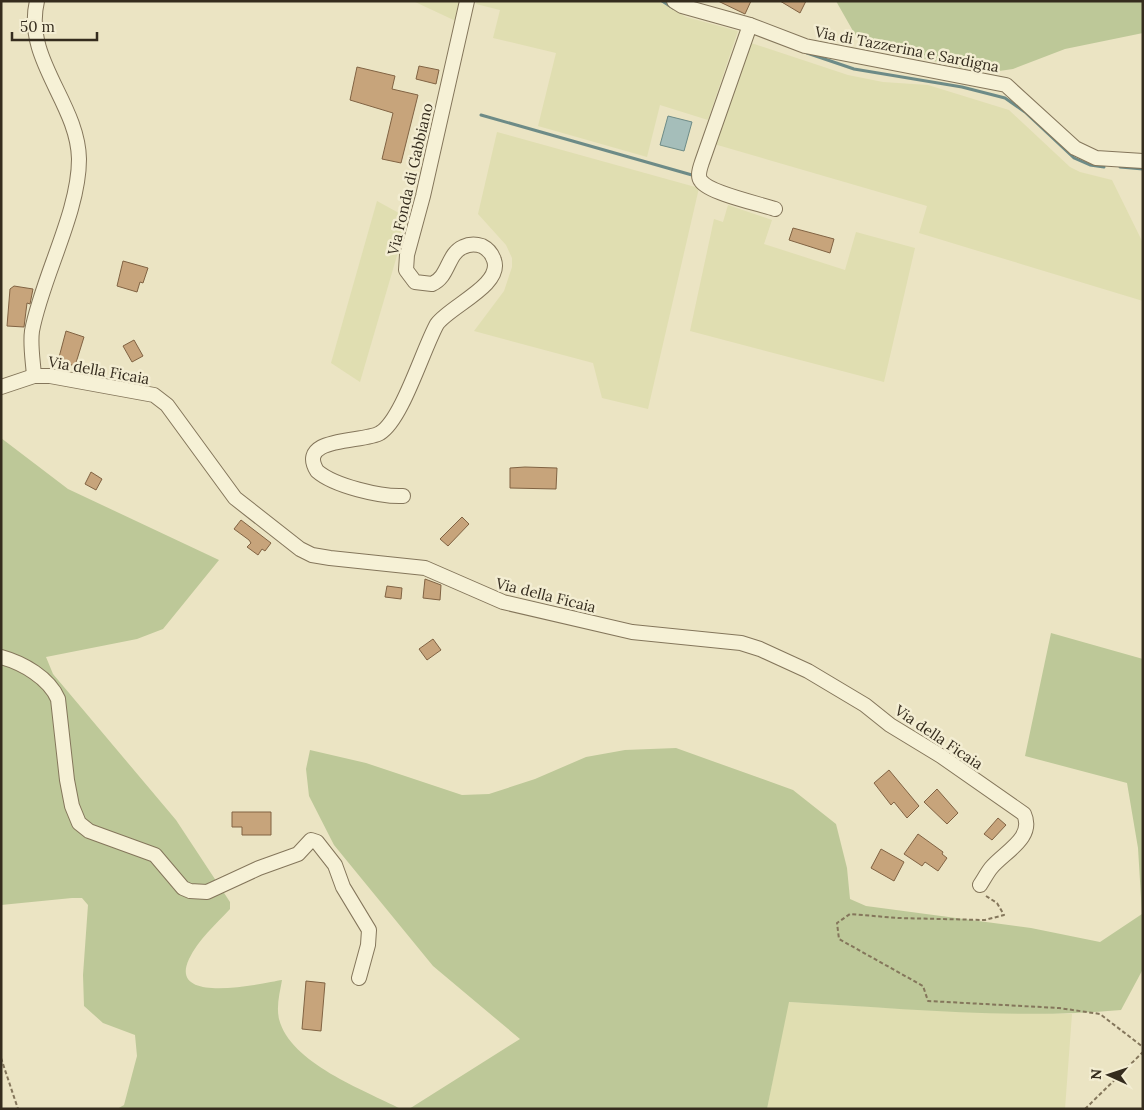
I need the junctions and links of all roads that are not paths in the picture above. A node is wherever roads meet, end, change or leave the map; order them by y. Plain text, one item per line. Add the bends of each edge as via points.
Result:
1 (37, 1) edge
2 (467, 1) edge
3 (674, 1) edge
4 (750, 25) junction
5 (1143, 161) edge
6 (776, 209) dead end
7 (34, 376) junction
8 (1, 387) edge
9 (403, 496) dead end
10 (1, 657) edge
11 (980, 885) road end
12 (359, 978) dead end

1 - 7 street via 37,41 72,122 78,144 79,170 70,211 33,330
2 - 9 street, Via Fonda di Gabbiano via 406,270 415,282 432,284 442,277 460,248 476,244 492,254 495,272 485,285 437,324 394,417 385,429 368,438 323,445 313,461 317,471 333,480 377,494
3 - 4 street, Via di Tazzerina e Sardigna
4 - 5 street, Via di Tazzerina e Sardigna via 805,46 1006,84 1074,148 1096,158
4 - 6 street via 702,162 700,178 702,183 713,189
7 - 8 street, Via della Ficaia
7 - 11 street, Via della Ficaia via 142,392 161,399 235,498 312,555 425,568 503,602 632,632 741,643 801,667 865,705 1024,814 1026,827 1022,838 992,867
10 - 12 street via 36,674 54,689 58,699 68,789 79,823 89,831 155,856 183,888 190,892 207,892 298,854 311,840 317,842 335,865 343,887 368,930 368,945

